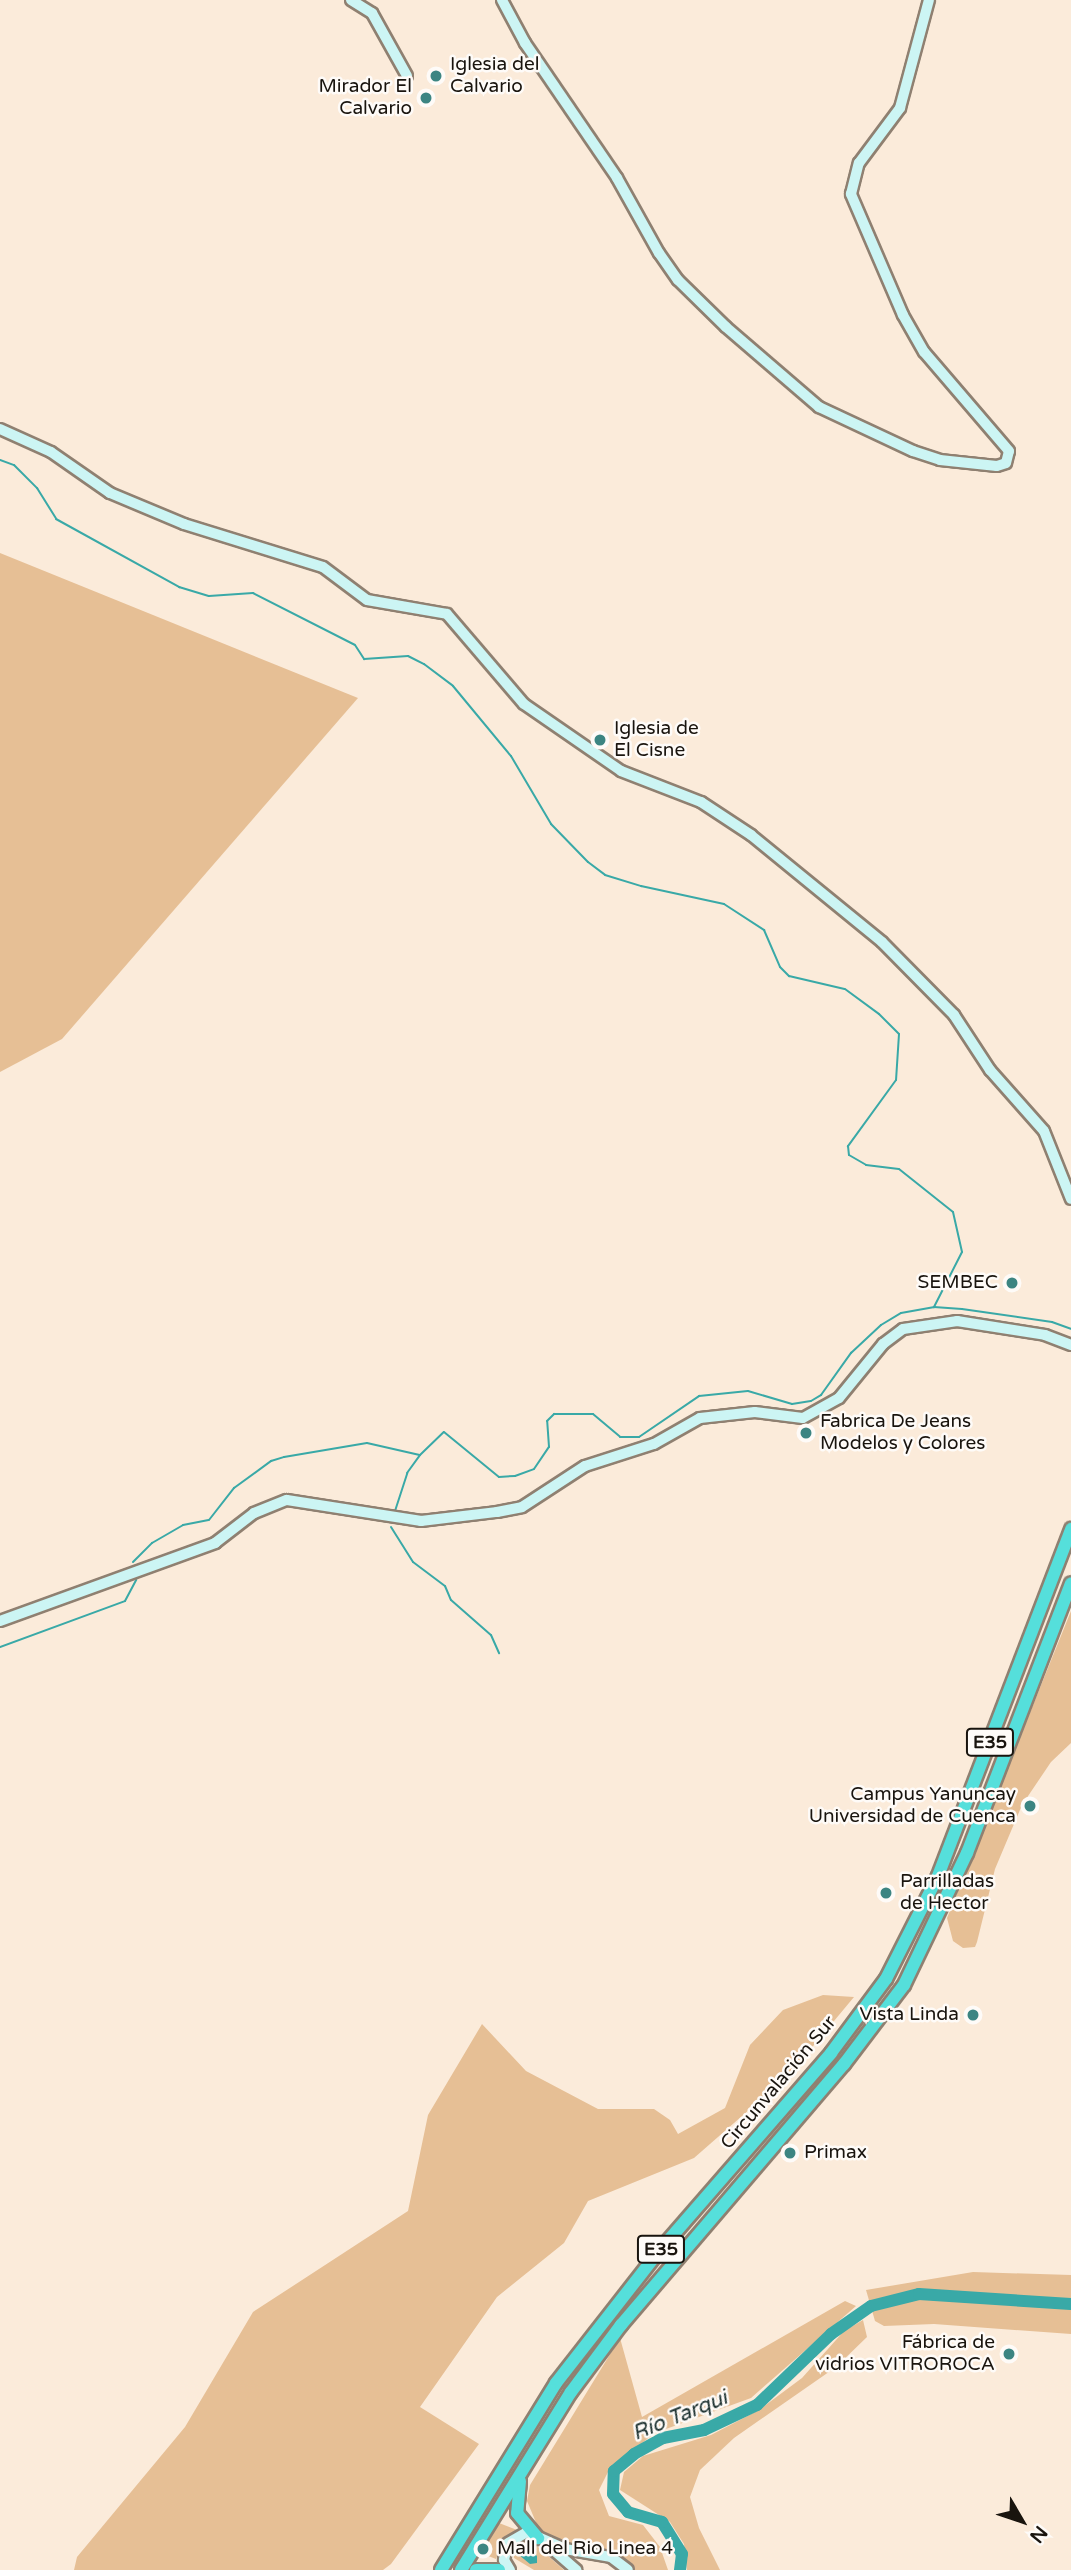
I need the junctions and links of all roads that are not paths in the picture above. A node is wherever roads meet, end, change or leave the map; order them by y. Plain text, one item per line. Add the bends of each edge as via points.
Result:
1 (351, 0) edge
2 (502, 0) edge
3 (929, 0) edge
4 (407, 76) dead end
5 (0, 429) edge
6 (1071, 1199) edge
7 (1071, 1345) edge
8 (1071, 1529) edge
9 (1071, 1583) edge
10 (0, 1622) edge
11 (532, 2454) junction
12 (538, 2538) junction
13 (441, 2570) edge
14 (461, 2570) edge
15 (476, 2570) edge
16 (499, 2570) edge
17 (510, 2570) edge
18 (576, 2570) edge
19 (628, 2570) edge

1 - 4 street via 372,13
2 - 3 street via 524,43 617,178 659,253 678,280 726,327 819,408 940,460 997,466 1006,463 1009,451 924,352 898,305 851,194 855,171 900,108
5 - 6 street via 51,452 110,493 184,524 323,566 368,600 447,614 524,704 621,771 701,802 751,835 882,942 954,1015 990,1070 1044,1131
7 - 10 street via 1045,1335 957,1321 903,1329 883,1344 839,1398 803,1418 755,1412 700,1419 654,1444 585,1466 522,1507 496,1512 421,1521 288,1500 254,1513 215,1543
8 - 13 highway, Circunvalación Sur / E35 via 938,1876 886,1979 831,2053 660,2250 563,2373
9 - 11 highway, Circunvalación Sur / E35 via 967,1853 904,1985 845,2063 621,2325
11 - 12 highway via 516,2503 520,2521
11 - 14 highway, Circunvalación Sur / E35
12 - 17 street via 527,2532 513,2537 504,2560
12 - 18 street
12 - 19 street via 565,2550 611,2557
15 - 16 highway

